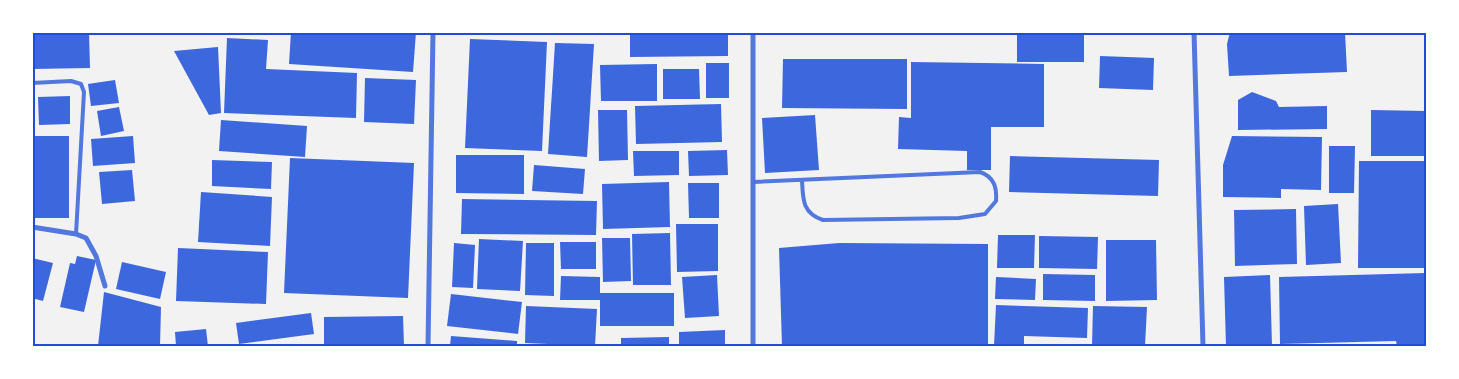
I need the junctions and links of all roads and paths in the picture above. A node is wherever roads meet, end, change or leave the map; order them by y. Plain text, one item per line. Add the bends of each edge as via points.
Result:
1 (433, 32) edge
2 (753, 32) edge
3 (1194, 32) edge
4 (32, 83) edge
5 (802, 180) junction
6 (753, 182) junction
7 (32, 227) edge
8 (76, 234) junction
9 (105, 286) dead end
10 (428, 346) edge
11 (752, 346) edge
12 (1202, 346) edge

1 - 10 street
2 - 6 street
3 - 12 street
4 - 8 lane via 71,81 81,84 84,92
5 - 5 lane via 980,172 991,178 995,185 996,201 985,214 959,218 823,220 809,212 804,204
5 - 6 lane
6 - 11 street
7 - 8 street
8 - 9 street via 86,238 96,256

